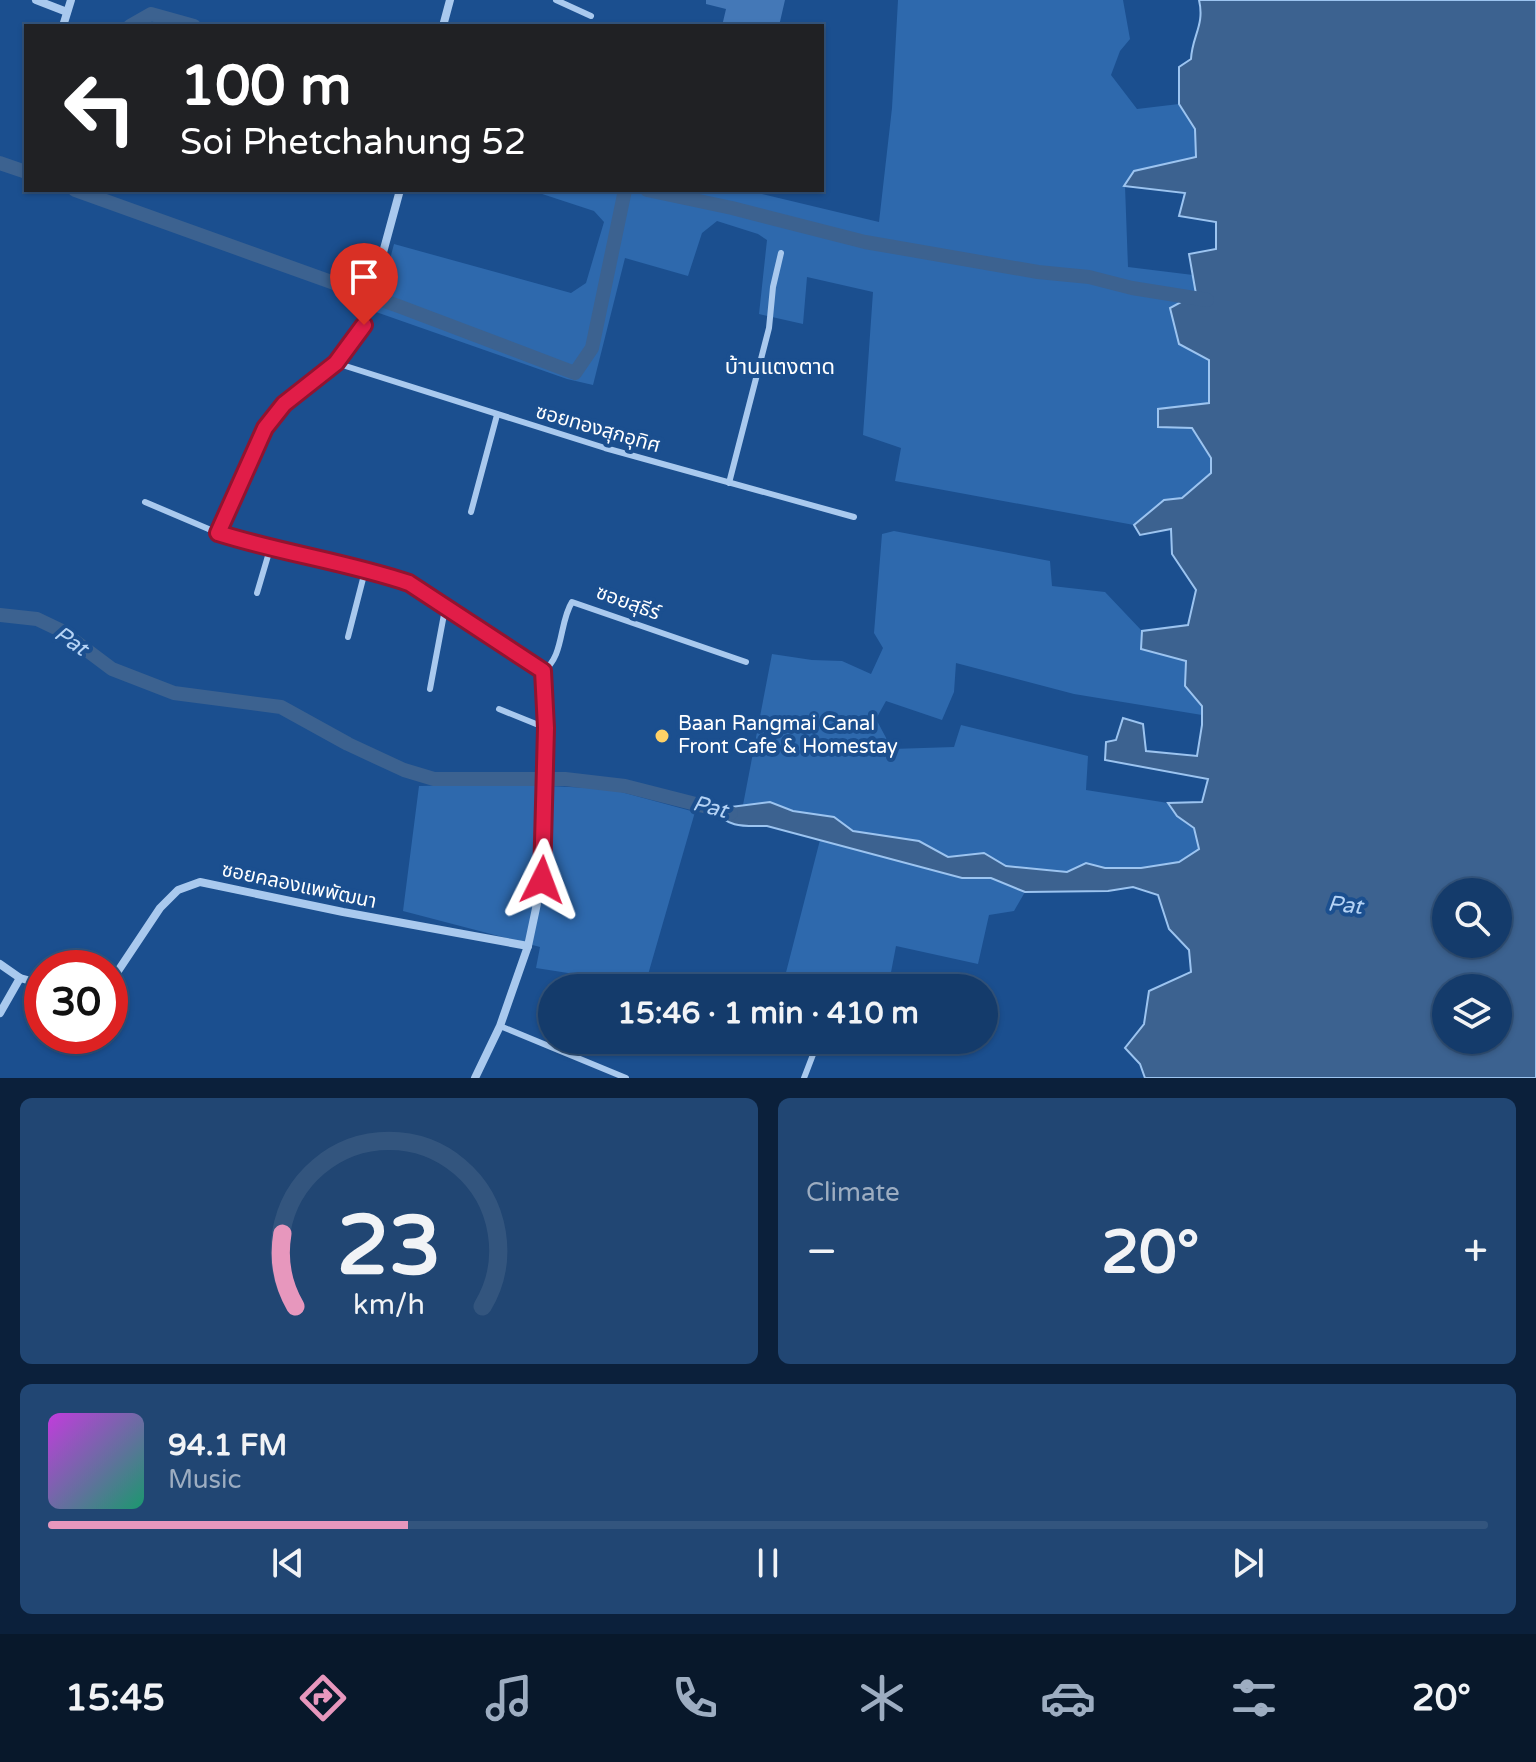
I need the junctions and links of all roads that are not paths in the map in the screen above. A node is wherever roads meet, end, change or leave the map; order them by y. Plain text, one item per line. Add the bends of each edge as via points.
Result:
1 (36, 0) edge
2 (71, 0) edge
3 (450, 0) edge
4 (556, 0) edge
5 (67, 12) junction
6 (591, 16) dead end
7 (64, 24) edge
8 (444, 24) edge
9 (399, 192) edge
10 (781, 253) dead end
11 (336, 363) junction
12 (497, 415) junction
13 (729, 483) junction
14 (145, 502) dead end
15 (471, 512) dead end
16 (854, 517) dead end
17 (218, 533) junction
18 (270, 549) junction
19 (365, 571) junction
20 (257, 593) dead end
21 (445, 609) junction
22 (348, 637) dead end
23 (746, 662) dead end
24 (543, 671) junction
25 (430, 689) dead end
26 (499, 709) dead end
27 (546, 728) junction
28 (528, 946) junction
29 (128, 956) edge
30 (0, 964) edge
31 (20, 978) junction
32 (24, 979) edge
33 (0, 1013) edge
34 (500, 1026) junction
35 (813, 1054) edge
36 (475, 1078) edge
37 (626, 1078) edge
38 (804, 1078) edge

1 - 5 street
2 - 5 street
3 - 8 street
4 - 6 lane
5 - 7 street
9 - 11 street via 364,325
10 - 13 lane via 769,328
11 - 12 lane, ซอยทองสุกอุทิศ
11 - 17 street via 284,404 265,428
12 - 13 lane, ซอยทองสุกอุทิศ
12 - 15 lane
13 - 16 lane, ซอยทองสุกอุทิศ
14 - 17 lane
17 - 18 street
18 - 19 street
18 - 20 lane
19 - 21 street via 409,583
19 - 22 lane
21 - 24 street
21 - 25 lane
23 - 24 lane, ซอยสุธีร์ via 572,602 554,660
24 - 27 street
26 - 27 lane
27 - 28 street via 542,880
28 - 29 street, ซอยคลองแพพัฒนา via 200,882 178,890 160,908
28 - 34 street
30 - 31 street
31 - 32 street
31 - 33 street
34 - 36 street
34 - 37 lane
35 - 38 lane

